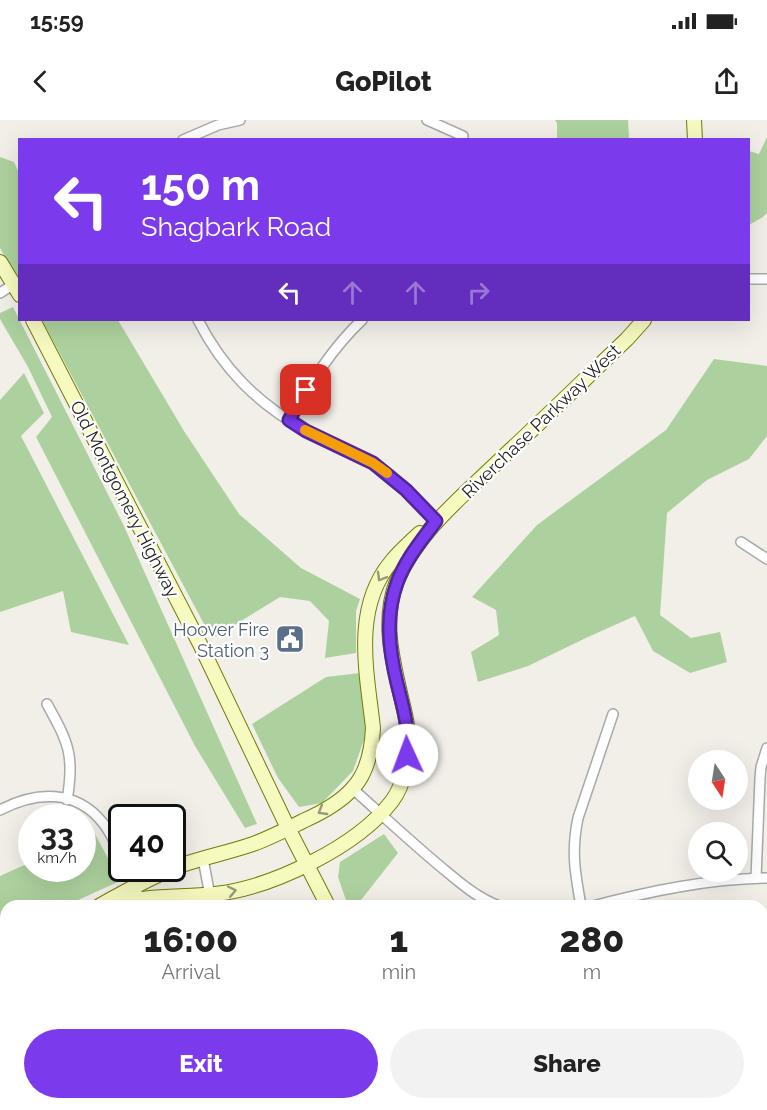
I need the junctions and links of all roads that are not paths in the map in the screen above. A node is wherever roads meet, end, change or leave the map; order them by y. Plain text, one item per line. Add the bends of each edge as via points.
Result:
1 (240, 120) edge
2 (427, 120) edge
3 (694, 120) edge
4 (463, 136) dead end
5 (188, 138) edge
6 (695, 138) edge
7 (0, 262) edge
8 (750, 279) edge
9 (767, 279) edge
10 (17, 290) edge
11 (0, 293) edge
12 (34, 321) edge
13 (199, 321) edge
14 (361, 321) edge
15 (643, 321) edge
16 (289, 420) junction
17 (436, 521) junction
18 (741, 542) dead end
19 (767, 559) edge
20 (47, 704) dead end
21 (613, 714) dead end
22 (767, 748) edge
23 (353, 789) junction
24 (68, 800) junction
25 (0, 810) edge
26 (381, 813) junction
27 (288, 828) junction
28 (108, 830) edge
29 (203, 859) junction
30 (307, 865) junction
31 (756, 878) junction
32 (767, 878) edge
33 (133, 882) edge
34 (138, 892) junction
35 (116, 900) edge
36 (123, 900) edge
37 (210, 900) edge
38 (325, 900) edge
39 (486, 900) edge
40 (580, 900) edge
41 (616, 900) edge

1 - 5 street
2 - 4 street
3 - 6 street
7 - 10 street
8 - 9 street
10 - 11 street
12 - 27 street, Old Montgomery Highway via 200,644
13 - 16 street via 241,381
14 - 16 street via 324,365
15 - 17 street, Riverchase Parkway West
16 - 17 street via 373,463
17 -> 23 street, Riverchase Parkway West via 390,563 371,600 364,637 372,740 363,772
17 - 26 street, Riverchase Parkway West via 409,560 391,601 391,652 408,745 399,788
18 - 19 street
20 - 24 street via 68,746
21 - 40 street via 574,835 574,870
22 - 31 street via 760,778
23 - 26 street
23 -> 27 street, Riverchase Parkway West
24 - 25 street via 31,797
24 - 28 street via 86,808
26 - 30 street, Riverchase Parkway West via 350,841
26 - 39 street via 461,884
27 - 29 street, Riverchase Parkway West via 253,844
27 - 30 street, Old Montgomery Highway
29 - 34 street, Riverchase Parkway West via 182,865
29 - 37 street
37 -> 30 street, Riverchase Parkway West
30 - 38 street, Old Montgomery Highway
31 - 32 street
31 - 41 street via 718,880
33 - 34 street
34 - 35 street, Riverchase Parkway West
34 - 36 street, Riverchase Parkway West
34 - 37 street, Riverchase Parkway West

